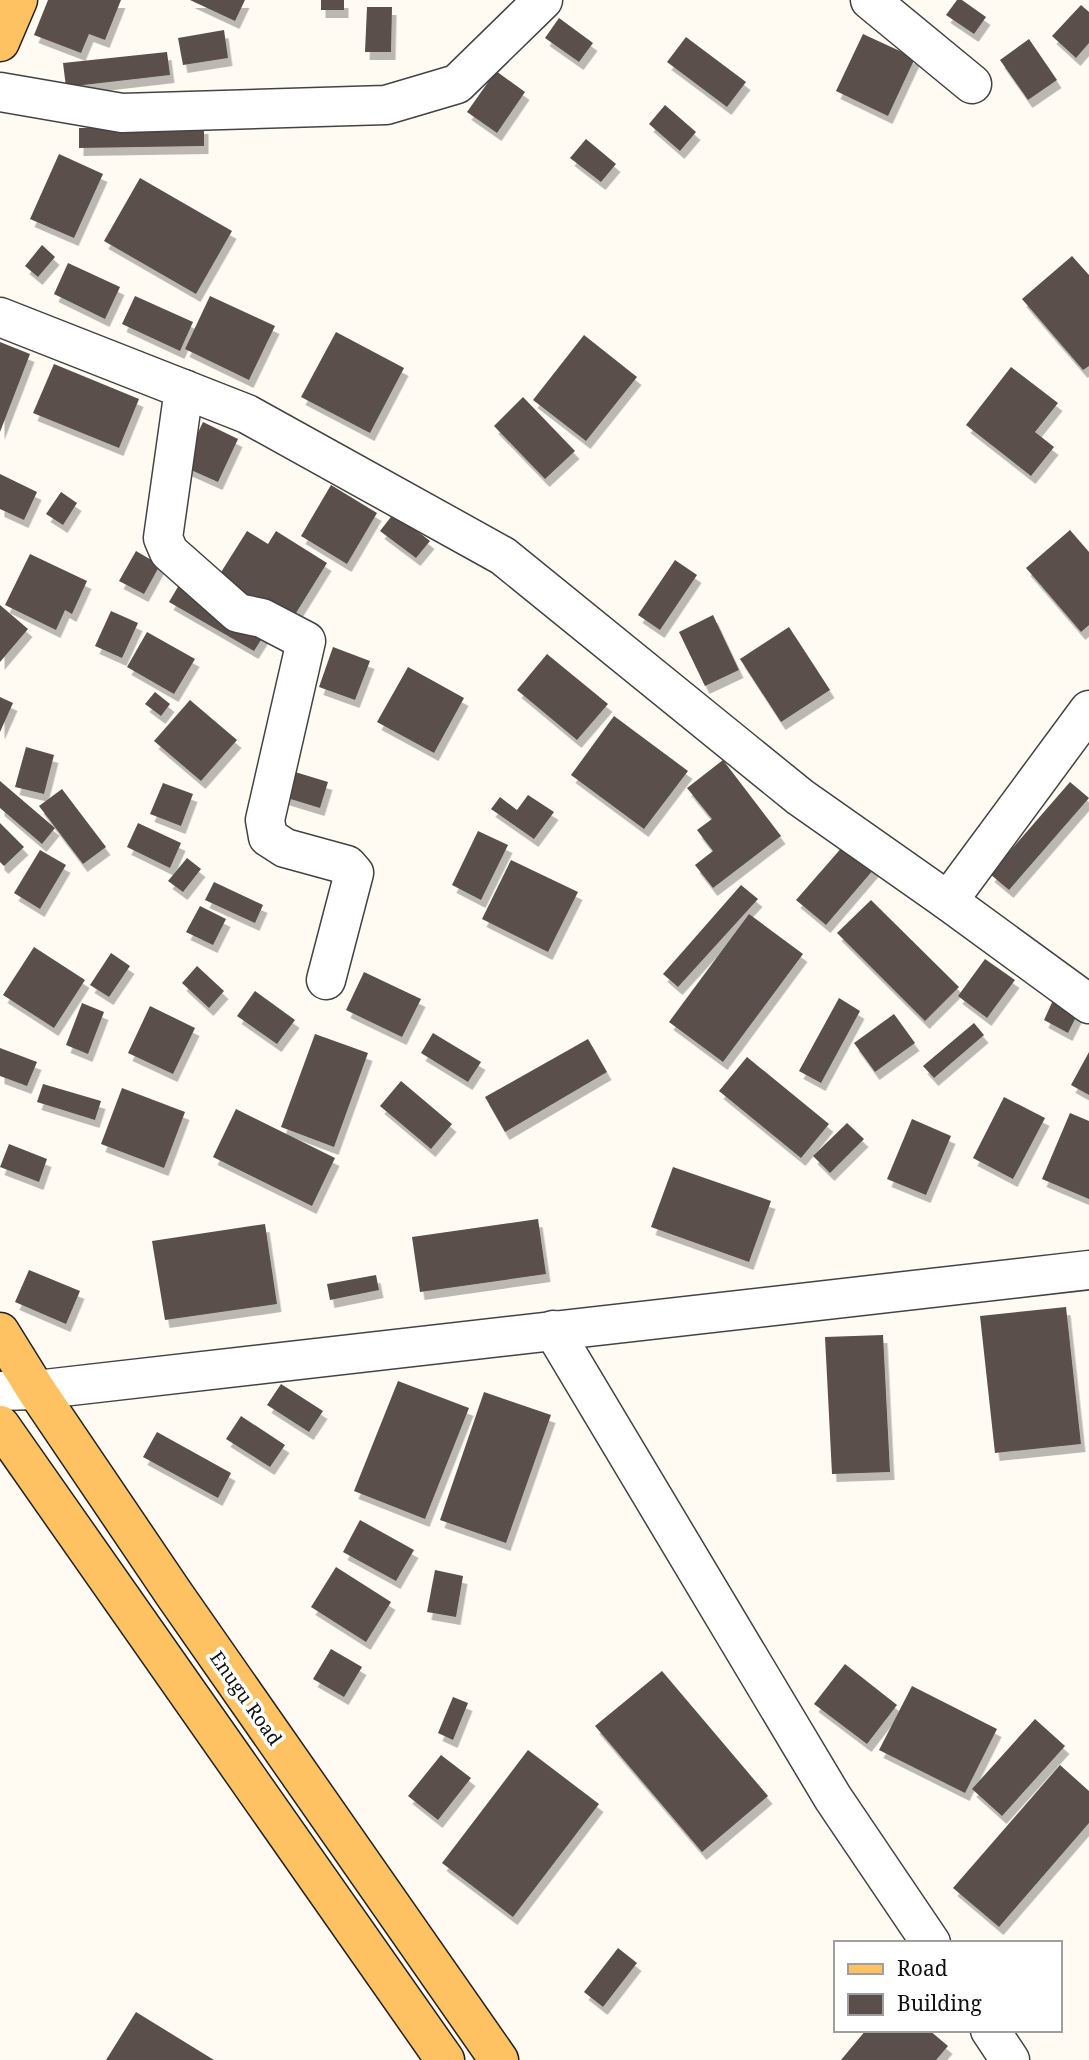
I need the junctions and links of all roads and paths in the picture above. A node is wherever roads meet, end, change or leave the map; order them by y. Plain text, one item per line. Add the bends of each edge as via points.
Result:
1 (18, 0) edge
2 (543, 0) edge
3 (870, 0) edge
4 (0, 42) edge
5 (972, 84) dead end
6 (0, 92) edge
7 (0, 317) edge
8 (184, 389) junction
9 (1089, 710) edge
10 (948, 901) junction
11 (326, 980) dead end
12 (1089, 1004) edge
13 (1089, 1270) edge
14 (552, 1330) junction
15 (0, 1332) edge
16 (18, 1390) edge
17 (0, 1425) edge
18 (930, 1941) edge
19 (991, 2032) edge
20 (445, 2060) edge
21 (499, 2060) edge
22 (1010, 2060) edge

1 - 4 main road
2 - 6 street via 457,84 386,105 122,113
3 - 5 street
7 - 8 street
8 - 10 street via 247,414 503,556 800,797
8 - 11 street via 163,538 169,552 238,613 262,618 306,641 265,820 268,837 285,848 347,865 354,873
9 - 10 street
10 - 12 street
13 - 14 street
14 - 16 street
14 - 18 street via 833,1798
15 - 16 main road, Enugu Road
16 - 21 main road, Enugu Road via 189,1616
17 - 20 main road
19 - 22 street

